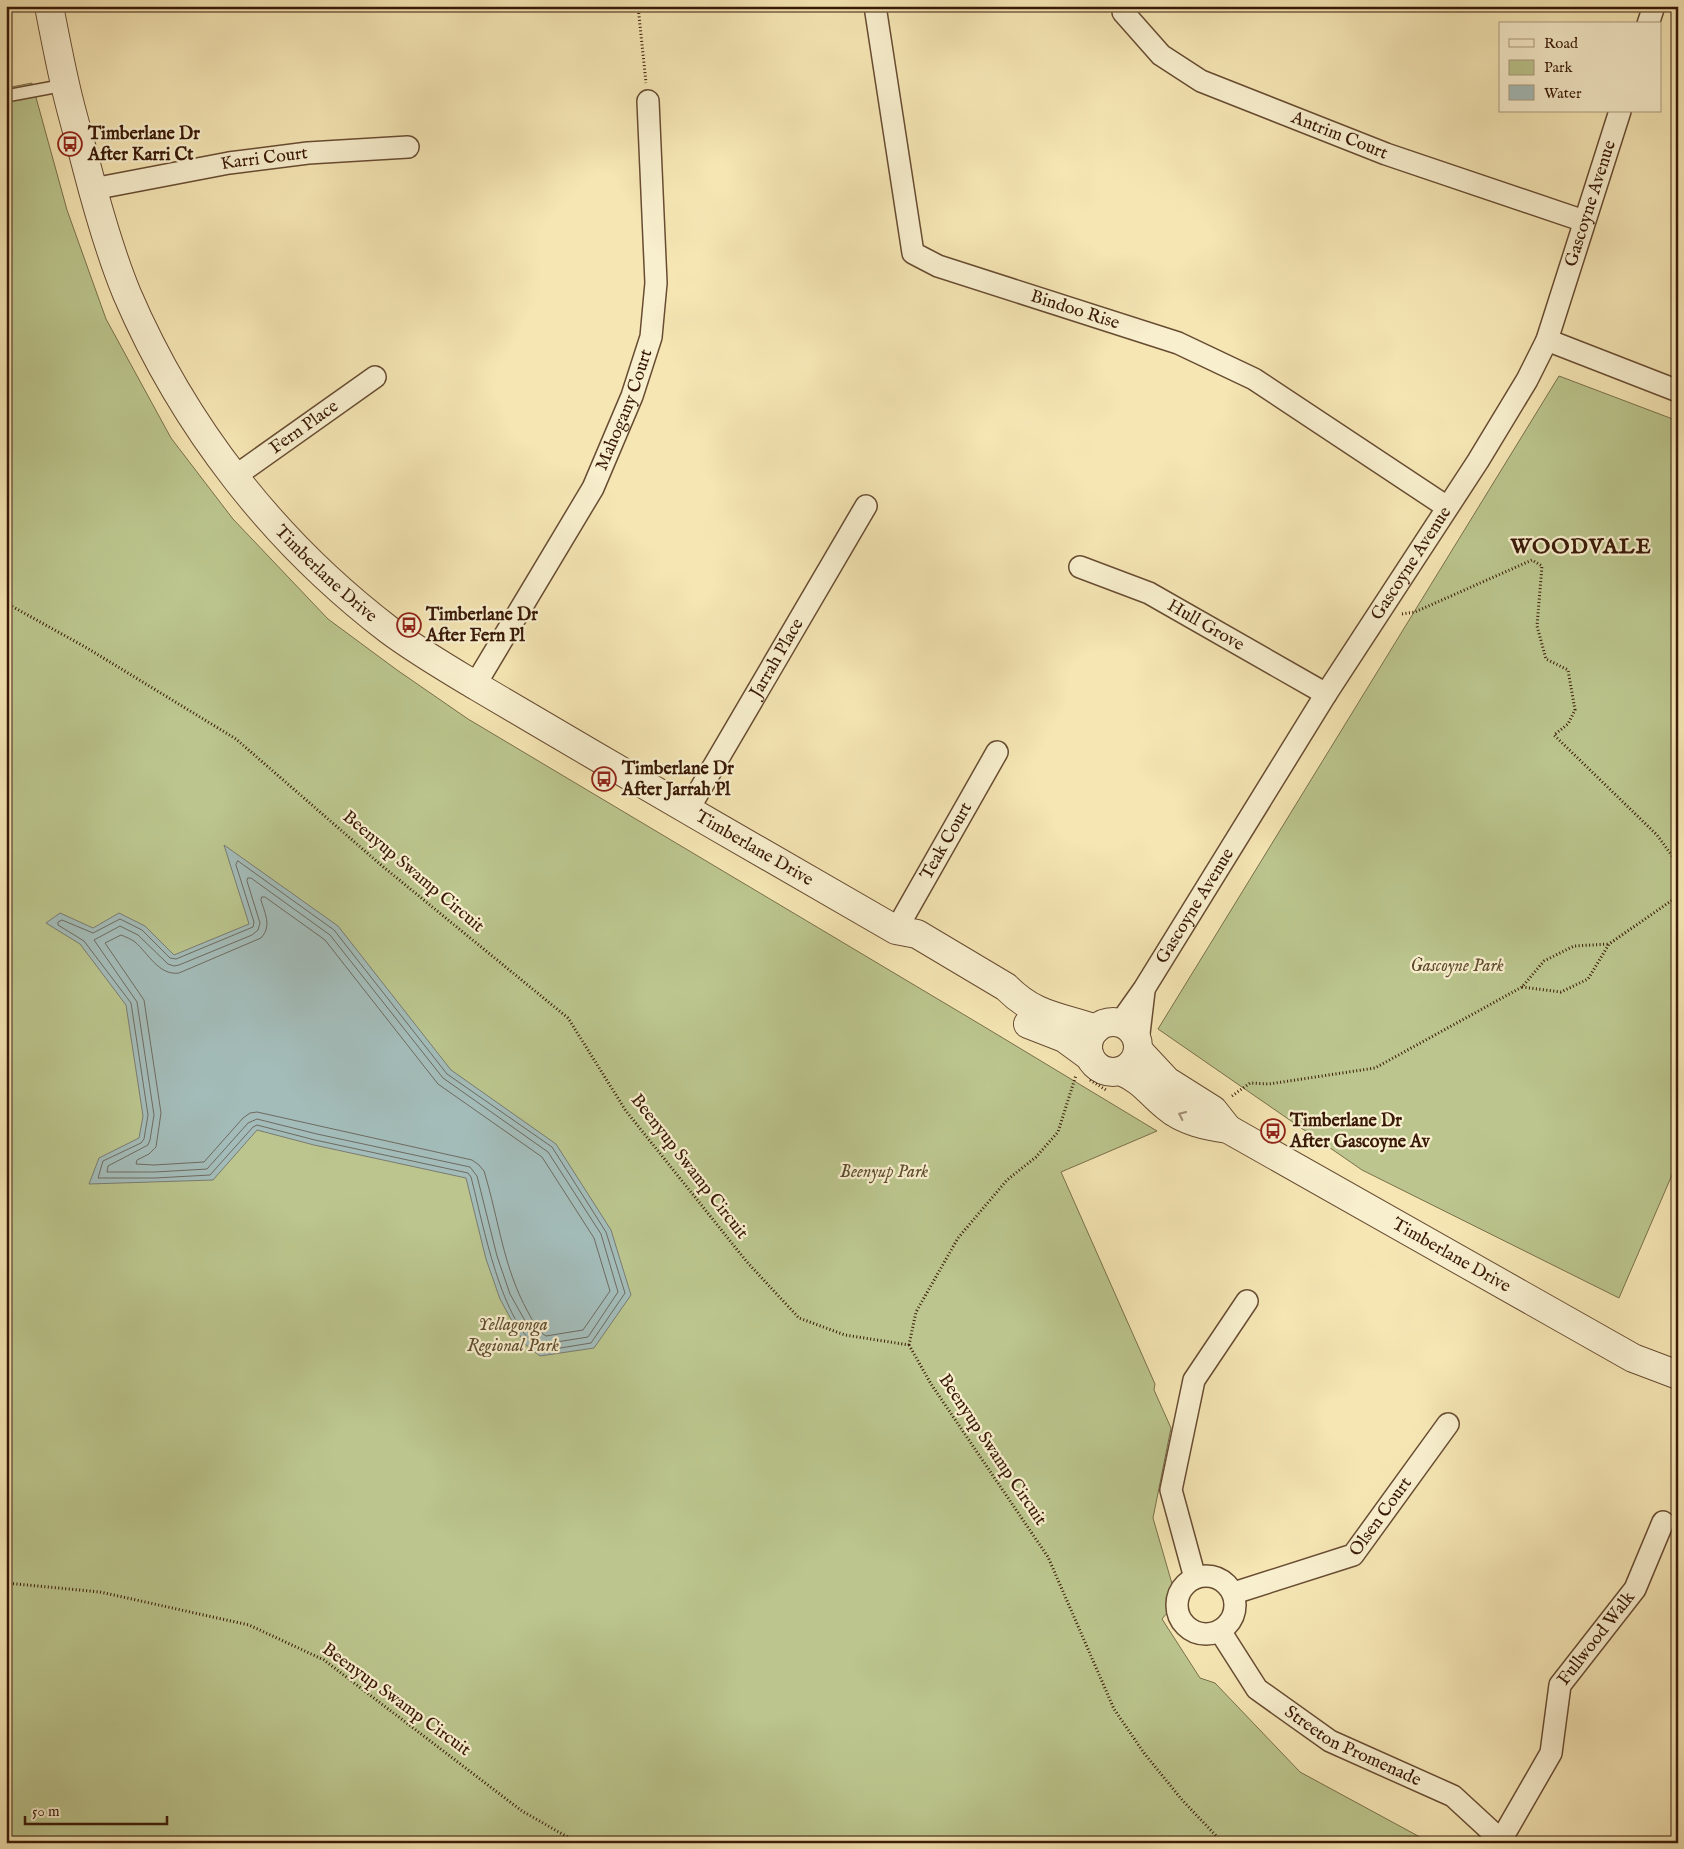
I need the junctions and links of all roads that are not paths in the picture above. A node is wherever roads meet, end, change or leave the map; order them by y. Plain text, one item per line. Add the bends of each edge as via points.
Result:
1 (49, 6) edge
2 (875, 6) edge
3 (1123, 6) edge
4 (1654, 6) edge
5 (1649, 22) edge
6 (65, 85) junction
7 (6, 96) edge
8 (648, 101) road end
9 (1620, 112) edge
10 (408, 147) dead end
11 (93, 190) junction
12 (1584, 221) junction
13 (1547, 340) junction
14 (376, 377) dead end
15 (1678, 391) edge
16 (234, 477) junction
17 (866, 506) dead end
18 (1447, 506) junction
19 (1080, 567) dead end
20 (475, 685) junction
21 (1326, 694) junction
22 (997, 752) dead end
23 (688, 810) junction
24 (896, 930) junction
25 (1123, 1036) junction
26 (1084, 1065) junction
27 (1121, 1071) junction
28 (1228, 1129) junction
29 (1247, 1302) dead end
30 (1678, 1375) edge
31 (1448, 1424) dead end
32 (1663, 1522) dead end
33 (1194, 1578) junction
34 (1234, 1593) junction
35 (1220, 1631) junction
36 (1503, 1841) edge

1 - 6 street, Timberlane Drive
2 - 18 street, Bindoo Rise via 913,252 938,266 1178,343 1254,379
3 - 12 street, Antrim Court via 1123,12 1161,55 1201,81 1386,154
4 - 5 street
6 - 7 lane
6 - 11 street, Timberlane Drive
8 - 20 street, Mahogany Court via 656,283 651,337 632,396 593,488
9 - 12 street, Gascoyne Avenue
10 - 11 street, Karri Court via 308,153 239,162
11 - 16 street, Timberlane Drive via 105,234 148,339 188,410
12 - 13 street, Gascoyne Avenue
13 - 15 street
13 - 18 street, Gascoyne Avenue via 1501,426
14 - 16 street, Fern Place
16 - 20 street, Timberlane Drive via 296,548 343,592 390,631
17 - 23 street, Jarrah Place
18 - 21 street, Gascoyne Avenue
19 - 21 street, Hull Grove via 1149,593
20 - 23 street, Timberlane Drive
21 - 25 street, Gascoyne Avenue via 1144,989
22 - 24 street, Teak Court
23 - 24 street, Timberlane Drive
24 - 25 street, Timberlane Drive via 917,934 1006,986 1033,1009
24 - 26 street, Timberlane Drive via 906,947 996,1000 1025,1023 1064,1038
25 - 26 street via 1089,1042
25 - 27 street via 1133,1064
25 - 28 street, Timberlane Drive via 1167,1081 1213,1110
26 - 27 street, Timberlane Drive via 1106,1072
28 -> 27 street, Timberlane Drive via 1206,1126 1172,1111 1138,1080
28 - 30 street, Timberlane Drive via 1633,1358
29 - 33 street via 1194,1380 1171,1490
31 - 34 street, Olsen Court via 1353,1555
32 - 36 street, Fullwood Walk via 1635,1589 1560,1685 1551,1753
33 - 34 street via 1215,1576
33 - 35 street via 1184,1585 1179,1594 1178,1614 1190,1630 1200,1634
34 - 35 street via 1235,1613
35 - 36 street, Streeton Promenade via 1257,1689 1330,1741 1453,1796

